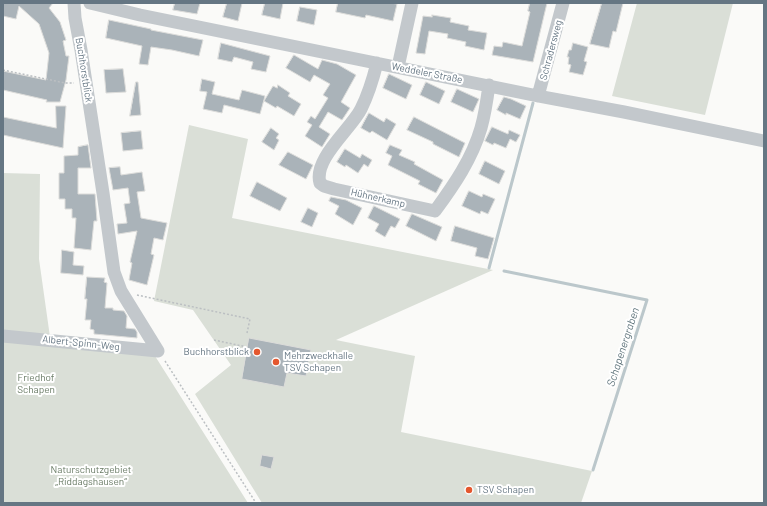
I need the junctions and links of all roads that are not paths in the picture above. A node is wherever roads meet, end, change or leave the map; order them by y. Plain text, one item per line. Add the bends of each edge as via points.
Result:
1 (74, 3) edge
2 (90, 3) edge
3 (412, 3) edge
4 (563, 3) edge
5 (377, 63) junction
6 (398, 67) junction
7 (489, 86) junction
8 (538, 96) junction
9 (764, 141) edge
10 (3, 336) edge
11 (158, 351) joint

1 - 11 street, Buchhorstblick via 74,18 104,194 114,272 121,291
2 - 5 street, Weddeler Straße
3 - 6 street
4 - 8 street, Schradersweg
5 - 6 street, Weddeler Straße
5 - 7 street, Hühnerkamp via 360,110 337,139 320,170 318,177 324,186 435,211 455,184 473,148 482,127
6 - 7 street, Weddeler Straße
7 - 8 street, Weddeler Straße
8 - 9 street, Weddeler Straße
10 - 11 street, Albert-Spinn-Weg

